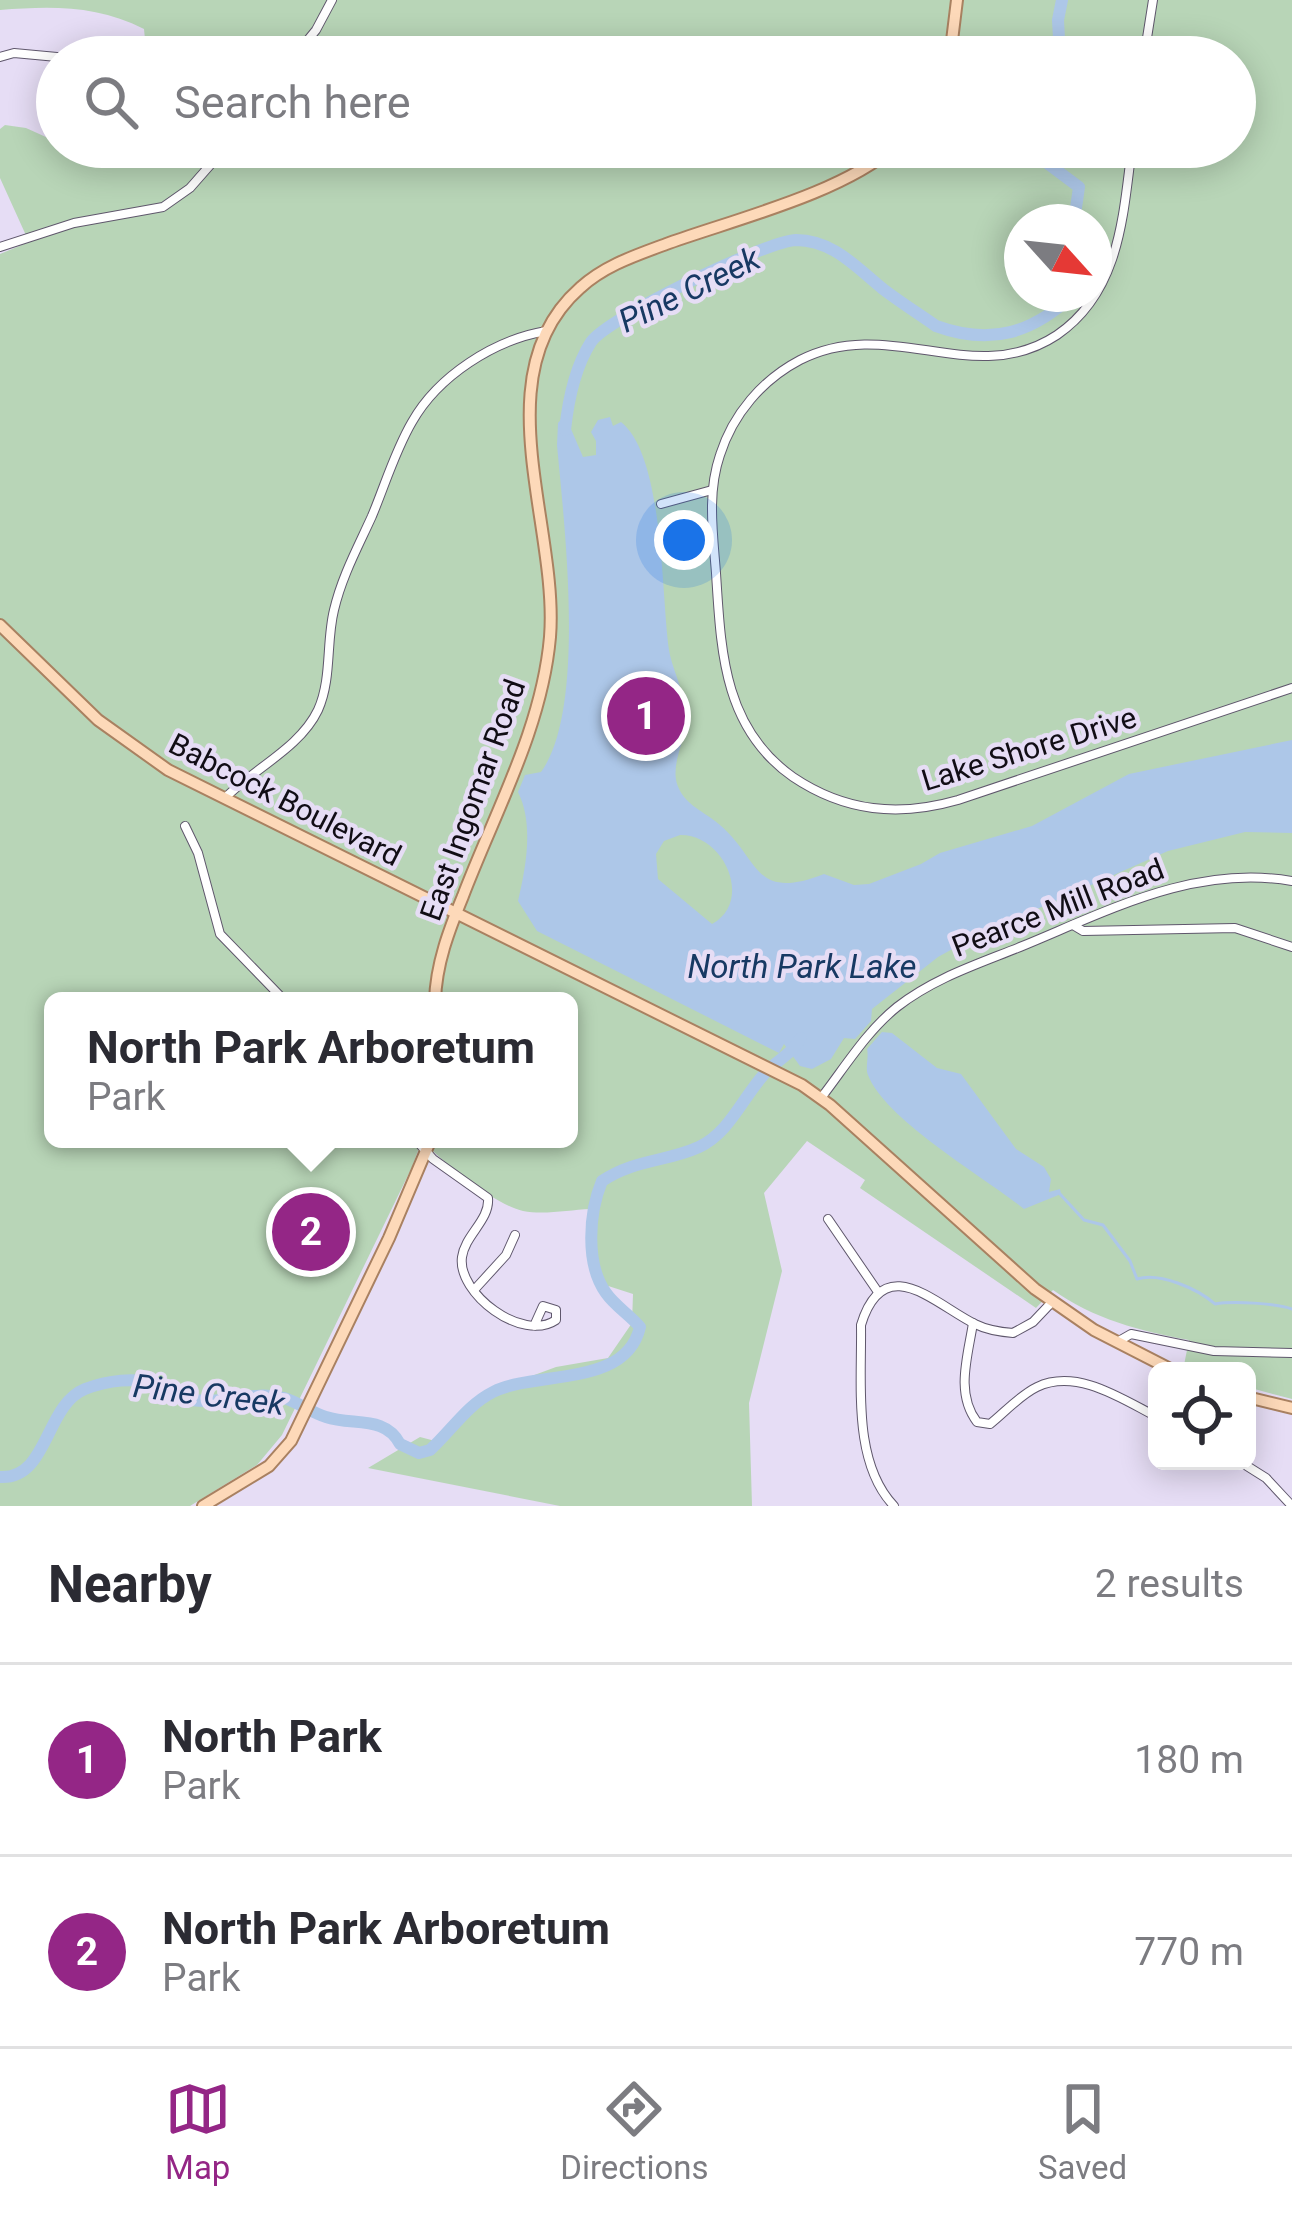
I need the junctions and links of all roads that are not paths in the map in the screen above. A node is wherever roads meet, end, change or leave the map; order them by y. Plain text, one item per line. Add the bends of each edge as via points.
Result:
1 (332, 0) edge
2 (957, 0) edge
3 (1153, 0) edge
4 (311, 36) edge
5 (953, 36) edge
6 (1147, 36) edge
7 (36, 53) edge
8 (0, 57) edge
9 (208, 168) edge
10 (864, 168) edge
11 (1128, 168) edge
12 (0, 247) edge
13 (546, 331) junction
14 (712, 490) junction
15 (662, 504) dead end
16 (0, 625) edge
17 (1292, 688) edge
18 (224, 800) junction
19 (185, 826) dead end
20 (1292, 881) edge
21 (456, 914) junction
22 (1073, 925) junction
23 (1292, 947) edge
24 (276, 992) edge
25 (436, 992) edge
26 (821, 1098) junction
27 (423, 1148) edge
28 (428, 1148) edge
29 (427, 1153) junction
30 (828, 1219) dead end
31 (515, 1234) dead end
32 (475, 1289) junction
33 (878, 1292) junction
34 (1052, 1302) junction
35 (974, 1323) junction
36 (534, 1326) dead end
37 (1115, 1343) junction
38 (1292, 1353) edge
39 (1155, 1362) edge
40 (1256, 1399) edge
41 (1292, 1408) edge
42 (1148, 1413) edge
43 (1253, 1470) edge
44 (203, 1506) edge
45 (893, 1506) edge
46 (1292, 1506) edge

1 - 4 street
2 - 5 main road
3 - 6 street
7 - 8 street
9 - 12 street via 163,207
10 - 13 main road via 614,265 571,297
11 - 14 street, Lake Shore Drive via 1113,260 1093,301 1067,327 1001,356 868,342 802,359 739,415
13 - 18 street via 479,358 422,407 343,580 318,709
13 - 21 main road, East Ingomar Road via 529,402 550,602 545,674
14 - 15 street
14 - 17 street, Lake Shore Drive via 721,646 737,710 784,770 844,803 885,811 935,807
16 - 18 main road, Babcock Boulevard via 98,720
18 - 21 main road, Babcock Boulevard
19 - 24 street via 220,934
20 - 22 street, Pearce Mill Road via 1221,878 1166,888
21 - 25 main road, East Ingomar Road
21 - 26 main road, Babcock Boulevard
22 - 23 street via 1235,928
22 - 26 street, Pearce Mill Road via 920,992 870,1034
26 - 34 main road, Babcock Boulevard
27 - 29 street
28 - 29 main road
29 - 32 street via 488,1198 462,1257
29 - 44 main road via 282,1454
30 - 33 street
31 - 32 street
32 - 36 street via 503,1318
33 - 35 street via 922,1289
33 - 45 street via 861,1324 867,1459
34 - 35 street via 1013,1333
34 - 37 main road, Babcock Boulevard
35 - 42 street via 964,1374 977,1422 990,1424 1036,1387 1058,1383 1083,1382
37 - 38 street via 1131,1334 1198,1349
37 - 39 main road, Babcock Boulevard
40 - 41 main road
43 - 46 street

